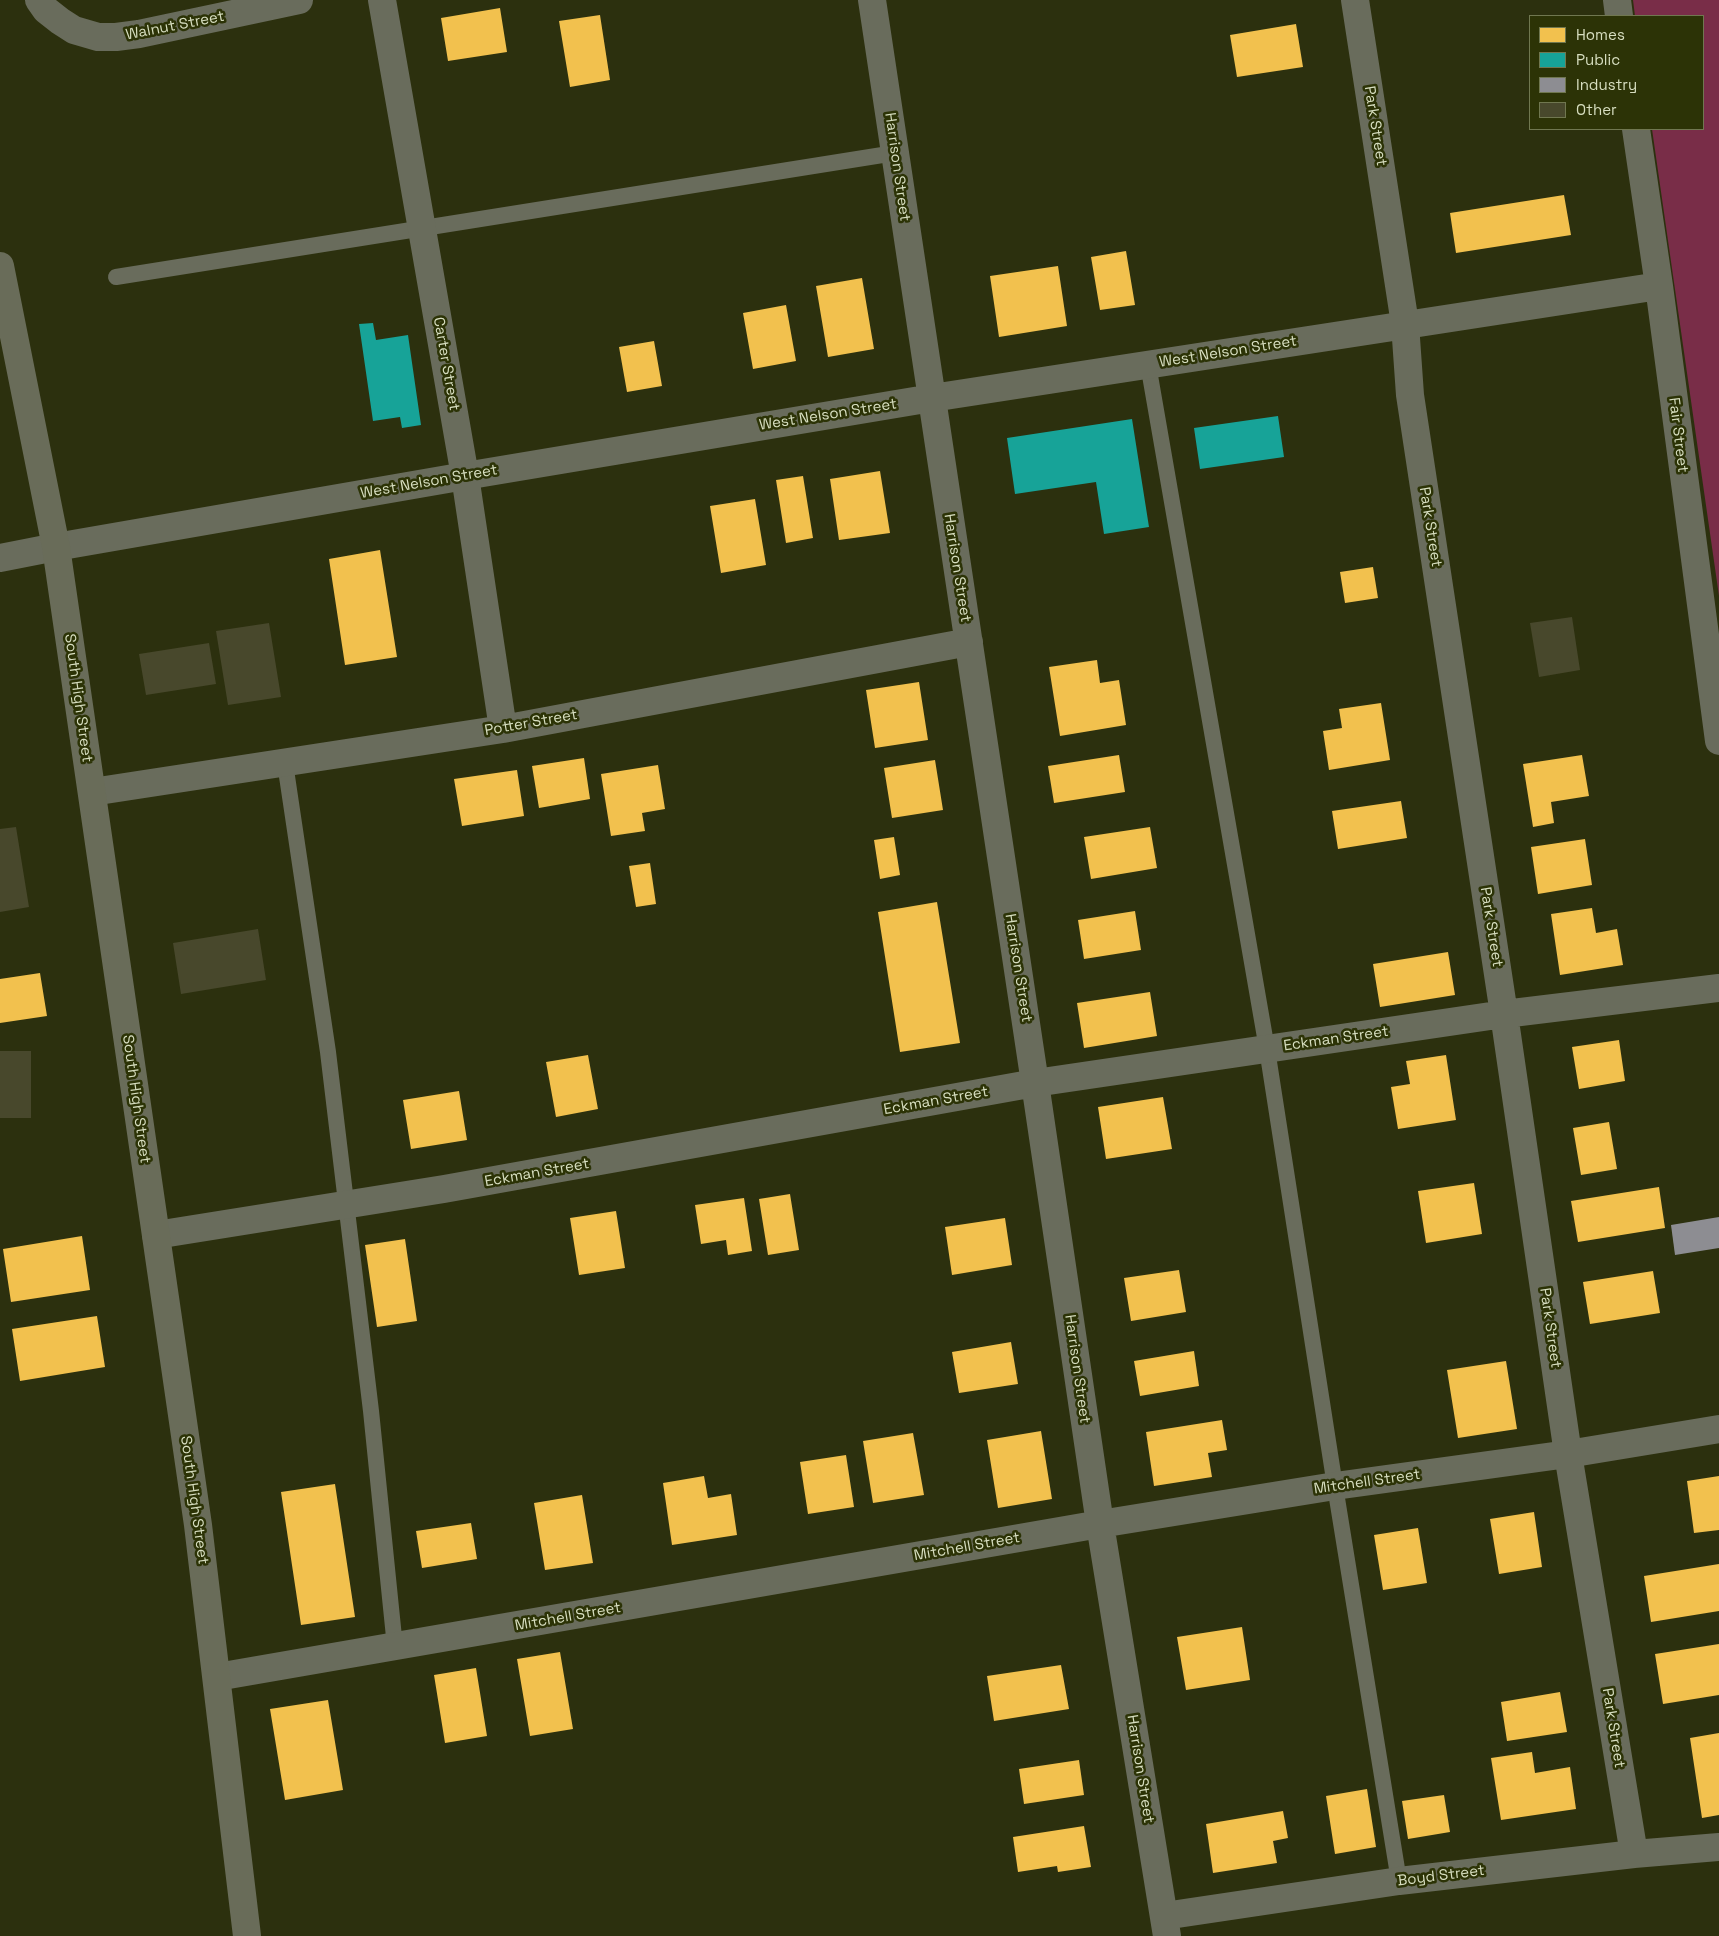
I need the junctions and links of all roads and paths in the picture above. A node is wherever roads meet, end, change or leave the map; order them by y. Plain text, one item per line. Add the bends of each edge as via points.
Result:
1 (299, 0) edge
2 (382, 0) edge
3 (872, 0) edge
4 (1355, 0) edge
5 (1617, 0) edge
6 (47, 8) edge
7 (1619, 15) edge
8 (1636, 130) edge
9 (895, 154) junction
10 (422, 227) junction
11 (0, 266) edge
12 (116, 277) dead end
13 (1659, 286) junction
14 (1405, 324) junction
15 (1148, 364) junction
16 (932, 398) junction
17 (465, 476) junction
18 (56, 547) junction
19 (0, 558) edge
20 (968, 642) junction
21 (503, 729) junction
22 (1719, 741) edge
23 (286, 763) junction
24 (92, 792) junction
25 (1719, 988) edge
26 (1504, 1014) junction
27 (1267, 1049) junction
28 (1036, 1083) junction
29 (346, 1205) junction
30 (156, 1235) junction
31 (1719, 1429) edge
32 (1568, 1454) junction
33 (1335, 1486) junction
34 (1100, 1524) junction
35 (395, 1646) junction
36 (217, 1677) junction
37 (1719, 1848) edge
38 (1634, 1854) junction
39 (1399, 1881) junction
40 (1166, 1926) edge
41 (247, 1936) edge

1 - 6 street, Walnut Street via 116,37 81,33 67,26
2 - 10 street, Carter Street
3 - 9 street, Harrison Street
4 - 14 street, Park Street
5 - 7 street
8 - 13 street, Fair Street
9 - 10 lane
9 - 16 street, Harrison Street
10 - 12 lane
10 - 17 street, Carter Street
11 - 18 main road, South High Street
13 - 14 street, West Nelson Street
13 - 22 street, Fair Street
14 - 15 street, West Nelson Street
14 - 26 street, Park Street via 1410,395
15 - 16 street, West Nelson Street
15 - 27 lane
16 - 17 street, West Nelson Street
16 - 20 street, Harrison Street
17 - 18 street, West Nelson Street
17 - 21 street, Carter Street
18 - 19 street, West Nelson Street
18 - 24 main road, South High Street
20 - 21 street, Potter Street
20 - 28 street, Harrison Street
21 - 23 street, Potter Street
23 - 24 street, Potter Street
23 - 29 lane via 328,1052
24 - 30 main road, South High Street
25 - 26 street, Eckman Street
26 - 27 street, Eckman Street
26 - 32 street, Park Street
27 - 28 street, Eckman Street
27 - 33 lane
28 - 29 street, Eckman Street
28 - 34 street, Harrison Street
29 - 30 street, Eckman Street
29 - 35 lane
30 - 36 main road, South High Street
31 - 32 street, Mitchell Street
32 - 33 street, Mitchell Street
32 - 38 street, Park Street
33 - 34 street, Mitchell Street
33 - 39 lane
34 - 35 street, Mitchell Street
34 - 40 street, Harrison Street
35 - 36 street, Mitchell Street
36 - 41 main road, South High Street
37 - 38 street, Boyd Street
38 - 39 street, Boyd Street
39 - 40 street, Boyd Street

